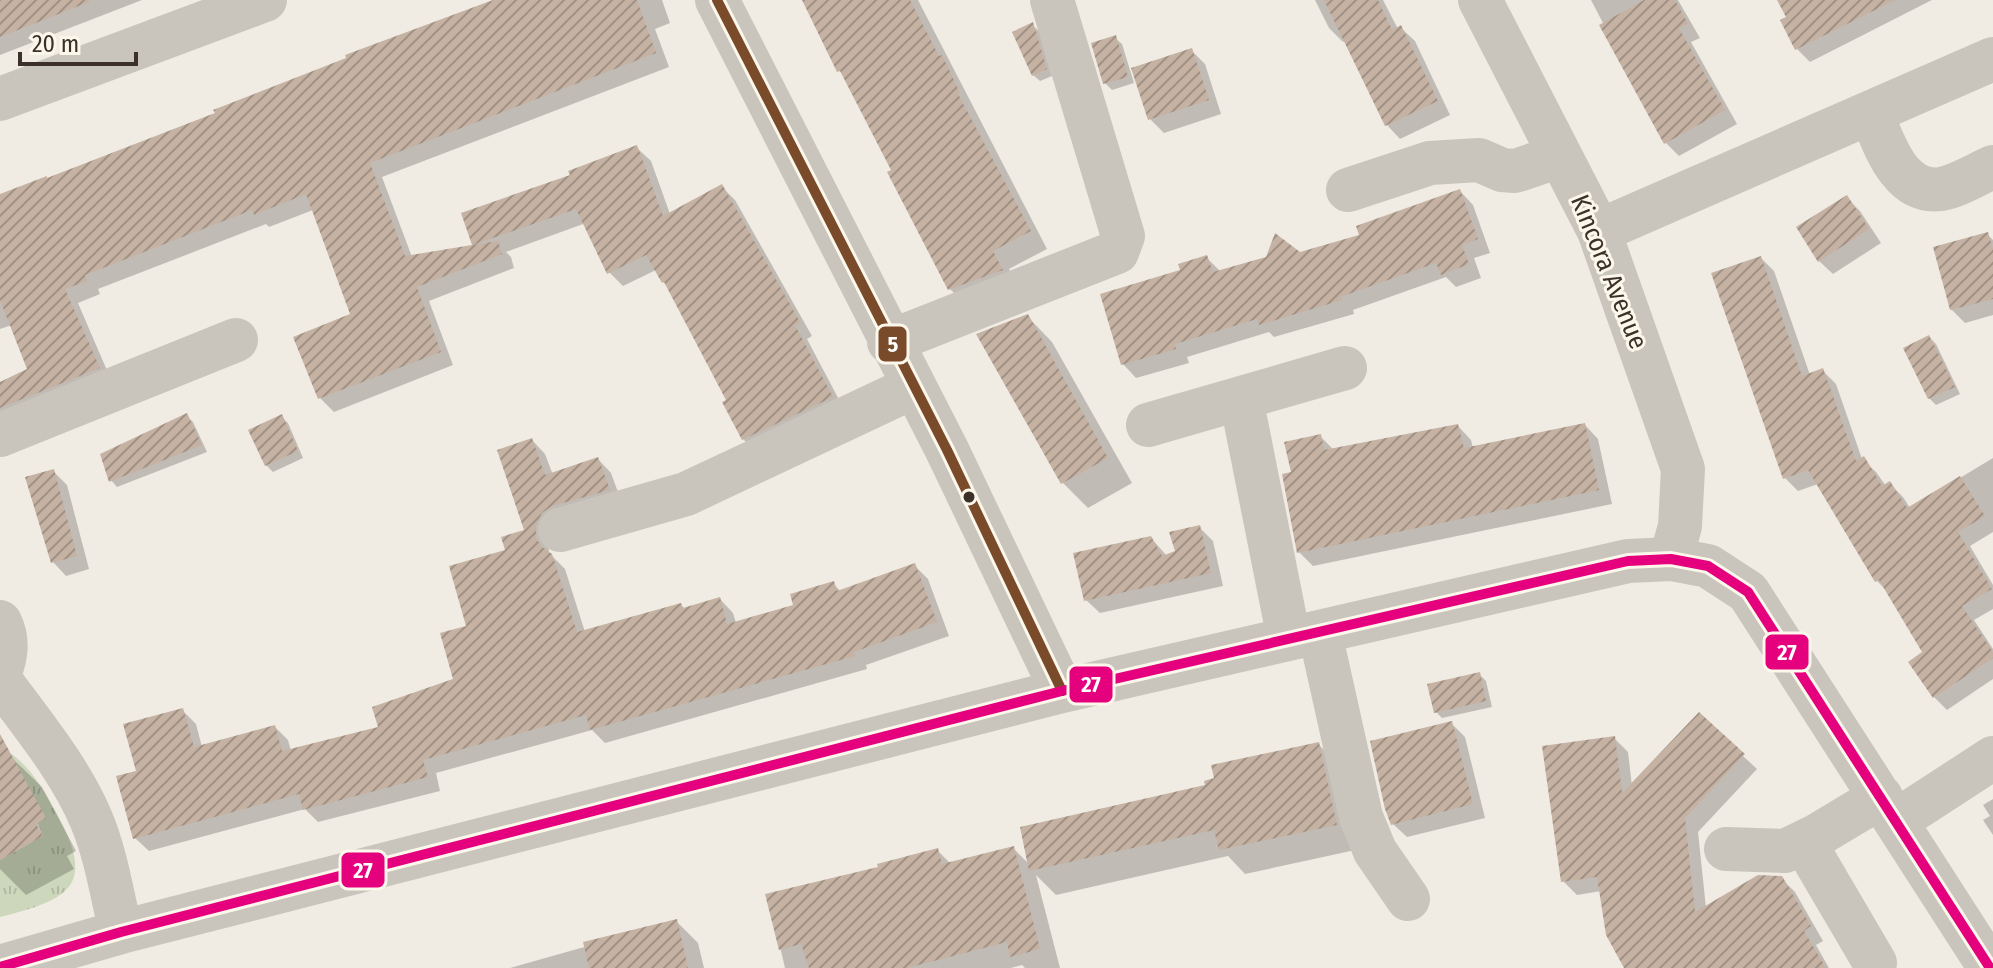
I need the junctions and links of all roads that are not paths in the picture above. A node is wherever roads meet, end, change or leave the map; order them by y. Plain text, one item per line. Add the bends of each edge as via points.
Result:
1 (265, 0) edge
2 (717, 0) edge
3 (1052, 0) edge
4 (1480, 0) edge
5 (1993, 59) edge
6 (0, 99) edge
7 (1871, 113) junction
8 (1560, 156) junction
9 (1993, 167) edge
10 (1348, 190) dead end
11 (1599, 231) junction
12 (236, 340) dead end
13 (889, 342) junction
14 (1345, 368) dead end
15 (913, 387) junction
16 (1241, 398) junction
17 (1148, 425) dead end
18 (0, 435) edge
19 (560, 530) dead end
20 (1671, 559) junction
21 (0, 622) edge
22 (1304, 636) junction
23 (0, 673) edge
24 (0, 680) edge
25 (1062, 691) junction
26 (1993, 758) edge
27 (1888, 809) junction
28 (1804, 842) junction
29 (1726, 849) dead end
30 (1408, 899) dead end
31 (121, 932) junction
32 (1875, 963) dead end
33 (15, 965) edge
34 (1990, 968) edge

1 - 6 street
2 - 13 street
3 - 13 street via 1123,236 1117,252
4 - 8 street, Kincora Avenue
5 - 7 street
7 - 9 street via 1893,163 1924,188 1943,189
7 - 11 street
8 - 10 street via 1515,171 1479,160 1430,163
8 - 11 street, Kincora Avenue
11 - 20 street, Kincora Avenue via 1683,469 1680,526
12 - 18 street
13 - 15 street
14 - 16 street
15 - 19 street via 686,494
15 - 25 street
16 - 17 street
16 - 22 street
20 - 22 street via 1628,561
20 - 27 street via 1708,566 1748,592
21 - 23 street via 6,655
22 - 25 street
22 - 30 street via 1361,817 1375,851
24 - 31 street via 90,816
25 - 31 street
26 - 27 street
27 - 28 street
27 - 34 street
28 - 29 street via 1785,851
28 - 32 street
31 - 33 street

